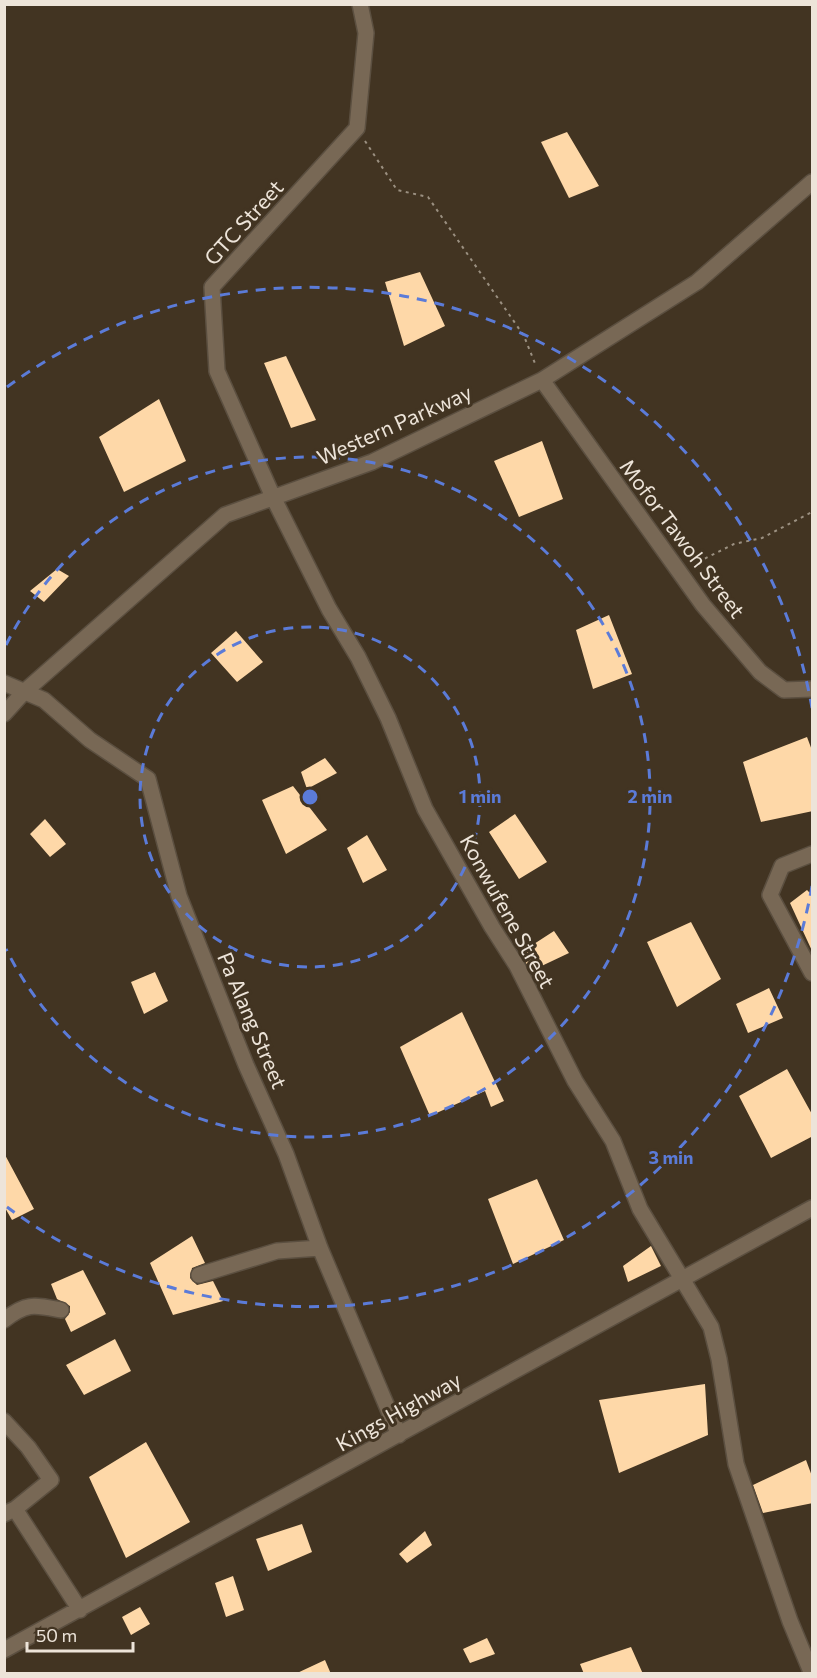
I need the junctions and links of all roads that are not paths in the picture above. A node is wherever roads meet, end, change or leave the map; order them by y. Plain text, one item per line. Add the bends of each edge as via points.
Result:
1 (360, 4) edge
2 (813, 182) edge
3 (542, 380) junction
4 (273, 497) junction
5 (4, 683) edge
6 (813, 689) edge
7 (24, 692) junction
8 (4, 714) edge
9 (813, 854) edge
10 (813, 974) edge
11 (813, 1208) edge
12 (320, 1248) junction
13 (199, 1275) dead end
14 (680, 1278) junction
15 (62, 1310) dead end
16 (4, 1320) edge
17 (4, 1421) edge
18 (399, 1434) junction
19 (10, 1511) edge
20 (80, 1610) junction
21 (4, 1650) edge
22 (812, 1674) edge

1 - 4 street, GTC Street via 366,33 357,128 212,287 217,371
2 - 3 street, Western Parkway via 697,282
3 - 4 street, Western Parkway via 372,462
3 - 6 street, Mofor Tawoh Street via 703,605 760,672 784,690
4 - 7 street, Western Parkway via 225,515
4 - 14 street, Konwufene Street via 329,609 358,657 425,809 517,966 575,1081 613,1141 640,1209
5 - 7 street, Pa Alang Street
7 - 8 street, Western Parkway
7 - 12 street, Pa Alang Street via 44,700 106,752 148,779 179,896 286,1154
9 - 10 street via 782,866 771,895
11 - 14 street, Kings Highway
12 - 13 street via 277,1251
12 - 18 street, Pa Alang Street
14 - 18 street, Kings Highway
14 - 22 street, Konwufene Street via 711,1327 736,1464
15 - 16 street via 36,1305 20,1308
17 - 19 street via 51,1480
18 - 20 street, Kings Highway
19 - 20 street
20 - 21 street, Kings Highway

